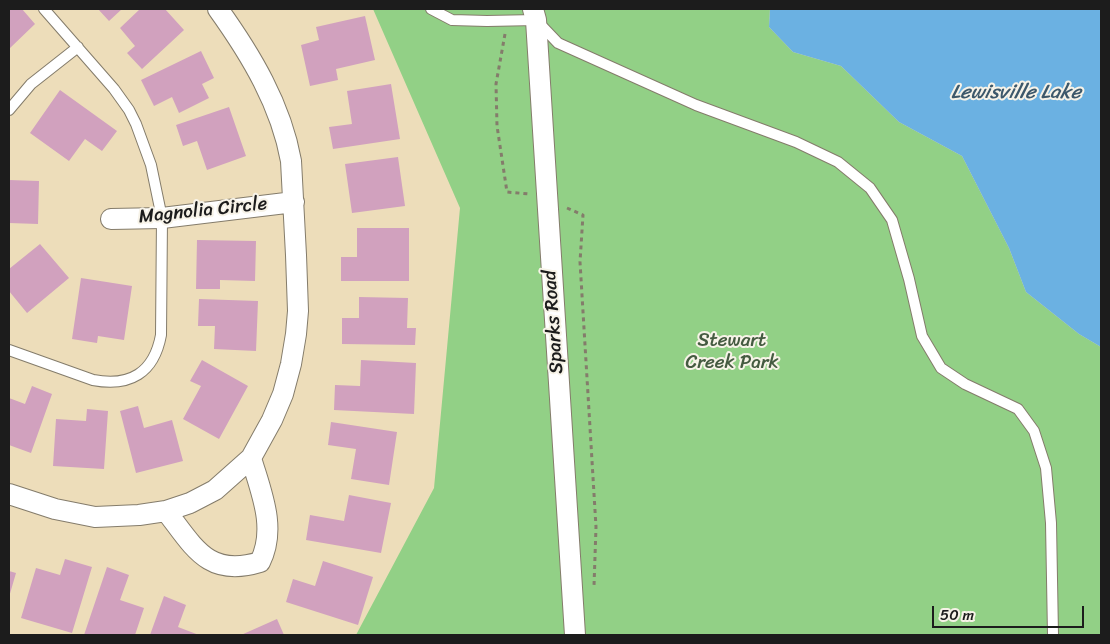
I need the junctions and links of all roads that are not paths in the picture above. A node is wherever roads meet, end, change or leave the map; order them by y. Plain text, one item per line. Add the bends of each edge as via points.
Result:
1 (44, 9) edge
2 (218, 9) edge
3 (431, 9) edge
4 (534, 14) edge
5 (78, 47) junction
6 (9, 110) edge
7 (294, 202) junction
8 (162, 218) junction
9 (112, 219) dead end
10 (9, 350) edge
11 (251, 458) junction
12 (9, 494) edge
13 (166, 511) junction
14 (575, 635) edge
15 (1053, 635) edge

1 - 5 lane
2 - 7 street via 266,83 288,144
3 - 4 lane via 452,20 504,21
4 - 14 street, Sparks Road
4 - 15 lane via 558,43 696,105 796,142 838,162 870,188 892,220 922,336 941,368 965,384 1018,409 1034,431 1046,468 1051,523
5 - 6 lane via 31,84
5 - 8 lane via 114,89 136,124 151,164
7 - 8 street, Magnolia Circle
7 - 11 street via 298,311 291,364 272,420
8 - 9 street, Magnolia Circle
8 - 10 lane via 160,336 151,363 142,372 120,382 107,383
11 - 13 street via 215,490
11 - 13 street via 268,522 265,551 260,562 242,567 216,564 196,550
12 - 13 street via 55,509 95,517

